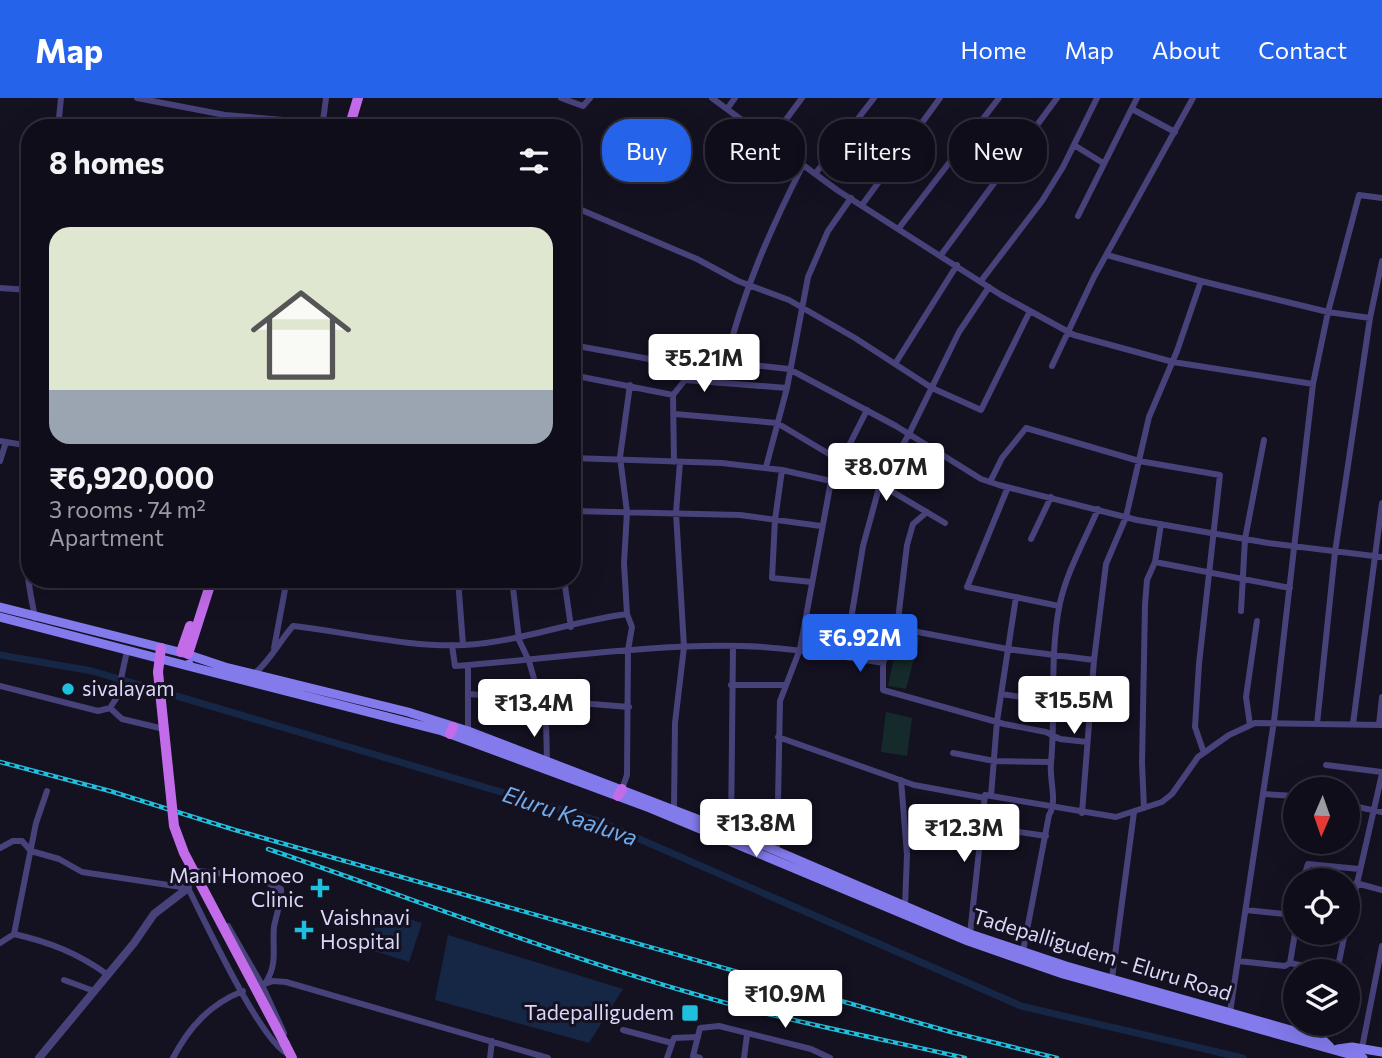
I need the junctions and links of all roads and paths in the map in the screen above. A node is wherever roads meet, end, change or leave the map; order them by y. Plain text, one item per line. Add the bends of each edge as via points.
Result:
1 (61, 98) edge
2 (137, 98) edge
3 (326, 98) edge
4 (351, 98) edge
5 (358, 98) edge
6 (561, 98) edge
7 (590, 98) edge
8 (712, 98) edge
9 (734, 98) edge
10 (802, 98) edge
11 (874, 98) edge
12 (940, 98) edge
13 (999, 98) edge
14 (1057, 98) edge
15 (1097, 98) edge
16 (1137, 98) edge
17 (1193, 98) edge
18 (727, 109) junction
19 (1132, 109) junction
20 (225, 115) junction
21 (59, 119) edge
22 (224, 119) edge
23 (290, 119) edge
24 (323, 119) edge
25 (346, 119) edge
26 (348, 119) edge
27 (740, 119) edge
28 (786, 119) edge
29 (1175, 132) junction
30 (1074, 145) junction
31 (1103, 163) junction
32 (805, 166) edge
33 (815, 174) junction
34 (794, 182) edge
35 (851, 198) junction
36 (1382, 198) edge
37 (862, 205) junction
38 (581, 210) edge
39 (1078, 216) dead end
40 (899, 228) junction
41 (942, 255) junction
42 (1107, 255) junction
43 (1382, 261) edge
44 (957, 265) junction
45 (981, 281) junction
46 (1201, 281) junction
47 (750, 286) junction
48 (989, 287) junction
49 (0, 288) edge
50 (21, 289) edge
51 (804, 307) junction
52 (1030, 311) junction
53 (1328, 312) junction
54 (1370, 318) junction
55 (1068, 332) junction
56 (581, 347) edge
57 (726, 362) junction
58 (1173, 362) junction
59 (895, 364) junction
60 (1052, 366) dead end
61 (789, 369) junction
62 (581, 377) edge
63 (1313, 384) junction
64 (630, 385) junction
65 (787, 388) junction
66 (932, 388) junction
67 (673, 395) junction
68 (867, 410) junction
69 (675, 414) junction
70 (777, 423) junction
71 (909, 434) junction
72 (1264, 440) dead end
73 (3, 442) edge
74 (21, 445) edge
75 (620, 457) junction
76 (581, 458) edge
77 (0, 461) edge
78 (840, 461) junction
79 (1139, 461) junction
80 (677, 462) junction
81 (766, 467) junction
82 (782, 470) junction
83 (831, 481) junction
84 (990, 482) junction
85 (880, 484) junction
86 (1008, 487) junction
87 (1051, 497) junction
88 (1382, 503) edge
89 (1098, 509) junction
90 (581, 510) edge
91 (627, 512) junction
92 (927, 512) junction
93 (676, 513) junction
94 (1126, 517) junction
95 (775, 520) junction
96 (946, 523) dead end
97 (1161, 524) junction
98 (821, 526) junction
99 (1214, 534) junction
100 (1031, 539) dead end
101 (1245, 539) junction
102 (1295, 546) junction
103 (1335, 552) junction
104 (1374, 556) junction
105 (1382, 557) edge
106 (1155, 562) junction
107 (1210, 572) junction
108 (1244, 580) junction
109 (812, 582) junction
110 (28, 588) edge
111 (204, 588) edge
112 (209, 588) edge
113 (285, 588) edge
114 (459, 588) edge
115 (513, 588) edge
116 (565, 588) edge
117 (1290, 588) junction
118 (1016, 597) junction
119 (1059, 606) junction
120 (0, 607) edge
121 (1241, 611) dead end
122 (627, 614) junction
123 (0, 617) edge
124 (35, 621) junction
125 (1257, 621) dead end
126 (571, 627) junction
127 (897, 628) junction
128 (519, 640) junction
129 (452, 645) junction
130 (463, 645) junction
131 (733, 646) junction
132 (684, 647) junction
133 (161, 648) junction
134 (274, 648) junction
135 (800, 649) junction
136 (1007, 649) junction
137 (628, 650) junction
138 (127, 651) junction
139 (187, 654) junction
140 (845, 656) junction
141 (1055, 657) junction
142 (158, 660) junction
143 (1094, 660) junction
144 (529, 661) junction
145 (883, 663) junction
146 (188, 666) junction
147 (468, 666) junction
148 (254, 674) junction
149 (732, 685) junction
150 (785, 685) junction
151 (0, 686) edge
152 (469, 694) junction
153 (1001, 694) junction
154 (1382, 697) edge
155 (539, 698) junction
156 (1054, 702) junction
157 (629, 707) junction
158 (110, 708) junction
159 (997, 721) junction
160 (1274, 721) junction
161 (1317, 724) junction
162 (1353, 724) junction
163 (1250, 725) junction
164 (1380, 725) edge
165 (164, 729) junction
166 (451, 730) junction
167 (468, 732) junction
168 (1053, 736) junction
169 (778, 737) junction
170 (1087, 741) junction
171 (953, 753) dead end
172 (1204, 753) junction
173 (547, 761) junction
174 (994, 761) junction
175 (1051, 762) junction
176 (1326, 765) dead end
177 (1382, 773) edge
178 (901, 780) junction
179 (47, 791) dead end
180 (620, 792) junction
181 (1263, 794) junction
182 (1283, 795) edge
183 (988, 797) junction
184 (1360, 807) edge
185 (1053, 808) junction
186 (1144, 808) junction
187 (674, 809) junction
188 (1373, 810) junction
189 (1134, 812) junction
190 (1382, 812) edge
191 (1082, 813) junction
192 (947, 821) dead end
193 (982, 826) junction
194 (731, 832) junction
195 (1046, 835) junction
196 (0, 848) edge
197 (31, 851) junction
198 (777, 852) junction
199 (1307, 868) edge
200 (1349, 868) edge
201 (1359, 868) edge
202 (1360, 884) edge
203 (188, 888) junction
204 (1382, 890) edge
205 (905, 906) junction
206 (1246, 910) junction
207 (1283, 914) edge
208 (14, 934) junction
209 (970, 934) junction
210 (0, 943) edge
211 (1382, 946) edge
212 (1023, 951) junction
213 (1238, 961) junction
214 (1283, 965) edge
215 (1380, 970) edge
216 (108, 975) junction
217 (1112, 978) junction
218 (64, 981) dead end
219 (264, 983) junction
220 (94, 991) junction
221 (243, 991) junction
222 (1230, 1012) junction
223 (623, 1030) dead end
224 (747, 1035) junction
225 (1323, 1036) edge
226 (698, 1037) junction
227 (1322, 1039) junction
228 (492, 1041) junction
229 (672, 1043) junction
230 (1337, 1049) junction
231 (1382, 1052) edge
232 (1363, 1053) edge
233 (291, 1057) edge
234 (695, 1057) edge
235 (38, 1058) edge
236 (173, 1058) edge
237 (490, 1058) edge
238 (548, 1058) edge
239 (667, 1058) edge
240 (744, 1058) edge
241 (831, 1058) edge

1 - 21 street
2 - 20 street
3 - 24 street
4 - 25 main road
5 - 26 main road
6 - 7 street via 583,106
8 - 18 street
9 - 18 street
10 - 28 street
11 - 33 street
12 - 37 street
13 - 40 street
14 - 41 street
15 - 30 street
16 - 19 street
17 - 29 street
18 - 27 street
19 - 29 street
19 - 31 street
20 - 22 street
20 - 23 street
29 - 42 street
30 - 31 street
30 - 45 street via 1042,201
31 - 39 street
32 - 33 street
33 - 35 street
34 - 47 street
35 - 37 street
35 - 51 street via 828,231 808,276
36 - 53 street via 1359,195
37 - 40 street
38 - 47 street
40 - 41 street
41 - 44 street
42 - 46 street
42 - 55 street
43 - 54 street
44 - 45 street
44 - 59 street
45 - 48 street
46 - 53 street
46 - 58 street
47 - 51 street
47 - 57 street
48 - 52 street
48 - 66 street via 959,331
49 - 50 street
51 - 59 street
51 - 61 street
52 - 55 street
52 - 66 street via 981,410
53 - 54 street
53 - 63 street
54 - 103 street
55 - 58 street
55 - 60 street
56 - 57 street via 677,364
57 - 61 street
58 - 63 street
58 - 79 street via 1149,417
59 - 66 street
61 - 65 street
61 - 68 street
62 - 64 street
63 - 102 street
64 - 67 street
64 - 75 street
65 - 67 street via 685,380
65 - 70 street
66 - 71 street
67 - 69 street
68 - 71 street
68 - 78 street
69 - 70 street
69 - 80 street
70 - 78 street
70 - 81 street
71 - 84 street
71 - 85 street
72 - 101 street
73 - 74 street
73 - 77 street
75 - 76 street
75 - 80 street
75 - 91 street
78 - 83 street
78 - 85 street
79 - 84 street via 1026,428
79 - 94 street
79 - 99 street via 1220,475
80 - 81 street
80 - 93 street
81 - 82 street
82 - 83 street
82 - 95 street
83 - 98 street
84 - 86 street
85 - 92 street
85 - 140 street via 863,546
86 - 87 street
86 - 118 street via 967,587
87 - 89 street
87 - 100 street
88 - 104 street
89 - 94 street
89 - 119 street
90 - 91 street
91 - 93 street
91 - 122 street
92 - 96 street
92 - 127 street via 913,524 907,545
93 - 95 street via 740,514
93 - 132 street
94 - 97 street
94 - 143 street via 1106,564
95 - 98 street
95 - 109 street via 772,578
97 - 99 street
97 - 106 street
98 - 109 street
99 - 101 street
99 - 107 street
101 - 102 street
101 - 108 street
102 - 103 street
102 - 117 street
103 - 104 street
103 - 161 street
104 - 105 street
104 - 162 street
106 - 107 street
106 - 186 street via 1147,580 1145,605
107 - 108 street
107 - 172 street via 1195,727
108 - 117 street
108 - 121 street
109 - 135 street
110 - 124 street
111 - 139 main road
112 - 139 main road
113 - 134 street
114 - 130 street
115 - 128 street
116 - 126 street
117 - 160 street
118 - 119 street
118 - 136 street
119 - 141 street
120 - 124 main road, Tadepalligudem - Eluru Road
122 - 126 street
122 - 137 street via 632,627
123 - 124 main road, Tadepalligudem - Eluru Road
124 - 133 main road, Tadepalligudem - Eluru Road
124 - 138 main road, Tadepalligudem - Eluru Road
125 - 163 street via 1246,697
126 - 128 street
127 - 136 street
127 - 145 street
128 - 130 street
128 - 144 street
129 - 130 street
129 - 134 street via 293,626
129 - 147 street via 455,667
131 - 132 street
131 - 135 street
131 - 149 street
132 - 137 street
132 - 187 street via 675,723
133 - 139 main road, Tadepalligudem - Eluru Road
133 - 142 main road
134 - 148 street
135 - 140 street
135 - 150 street
136 - 141 street
136 - 153 street
137 - 144 street
137 - 157 street
138 - 142 main road, Tadepalligudem - Eluru Road
138 - 158 street
139 - 146 main road
139 - 148 main road, Tadepalligudem - Eluru Road
140 - 145 street
141 - 143 street
141 - 156 street
142 - 146 main road, Tadepalligudem - Eluru Road
142 - 165 main road, bridge
143 - 170 street
144 - 147 street
144 - 155 street
145 - 159 street via 883,690
146 - 166 main road, Tadepalligudem - Eluru Road
147 - 152 street
148 - 166 main road, Tadepalligudem - Eluru Road via 408,712
149 - 150 street
149 - 194 street
150 - 169 street
151 - 158 street via 98,711
152 - 155 street
152 - 167 street
153 - 156 street
153 - 159 street
154 - 164 street
155 - 157 street via 563,704
155 - 173 street via 546,721
156 - 168 street
157 - 180 street via 627,775
158 - 165 street via 122,719
159 - 168 street
159 - 174 street
160 - 161 street
160 - 163 street
160 - 181 street
161 - 162 street
162 - 164 street
163 - 172 street
165 - 233 main road, bridge via 174,826 184,853
166 - 167 main road, Tadepalligudem - Eluru Road
166 - 180 main road, Tadepalligudem - Eluru Road
167 - 173 main road, Tadepalligudem - Eluru Road
168 - 170 street
168 - 175 street
169 - 178 street
169 - 198 street
170 - 191 street
171 - 174 street
172 - 186 street via 1172,794
173 - 180 main road, Tadepalligudem - Eluru Road
174 - 175 street
174 - 183 street
175 - 185 street
176 - 177 street
177 - 188 street
178 - 183 street
178 - 205 street via 907,854
179 - 197 street
180 - 187 main road, Tadepalligudem - Eluru Road
180 - 230 main road, Tadepalligudem - Eluru Road via 968,941 1063,974
181 - 182 street
181 - 206 street
183 - 185 street
183 - 193 street
184 - 188 street
185 - 191 street
185 - 195 street
186 - 189 street
187 - 194 main road, Tadepalligudem - Eluru Road
188 - 190 street
188 - 201 street
189 - 191 street via 1116,817
189 - 217 street
192 - 193 street
193 - 195 street
193 - 209 street
194 - 198 main road, Tadepalligudem - Eluru Road
195 - 212 street
196 - 197 street via 22,841
197 - 203 street via 82,872
197 - 208 street
198 - 205 main road, Tadepalligudem - Eluru Road
199 - 200 street via 1308,864
202 - 204 street
203 - 216 street via 154,914
203 - 221 street
205 - 209 main road, Tadepalligudem - Eluru Road
206 - 207 street
206 - 213 street
208 - 210 street
208 - 216 street via 84,957
209 - 212 main road, Tadepalligudem - Eluru Road
211 - 215 street
212 - 217 main road, Tadepalligudem - Eluru Road
213 - 214 street
213 - 222 street
215 - 232 street
216 - 220 street
217 - 222 main road, Tadepalligudem - Eluru Road
218 - 220 street
219 - 219 street via 198,871 254,877 281,889 274,928 276,952
219 - 228 street via 286,982
219 - 233 street
220 - 235 street
221 - 233 street via 275,1046
221 - 236 street via 201,1017
222 - 227 main road, Tadepalligudem - Eluru Road
223 - 229 street
224 - 226 street via 717,1026 700,1028
224 - 240 street
224 - 241 street
225 - 227 street
226 - 229 street via 674,1038
226 - 234 street
227 - 230 main road, Tadepalligudem - Eluru Road
228 - 237 street
228 - 238 street
229 - 239 street
230 - 232 main road, Tadepalligudem - Eluru Road
231 - 232 main road, Tadepalligudem - Eluru Road

